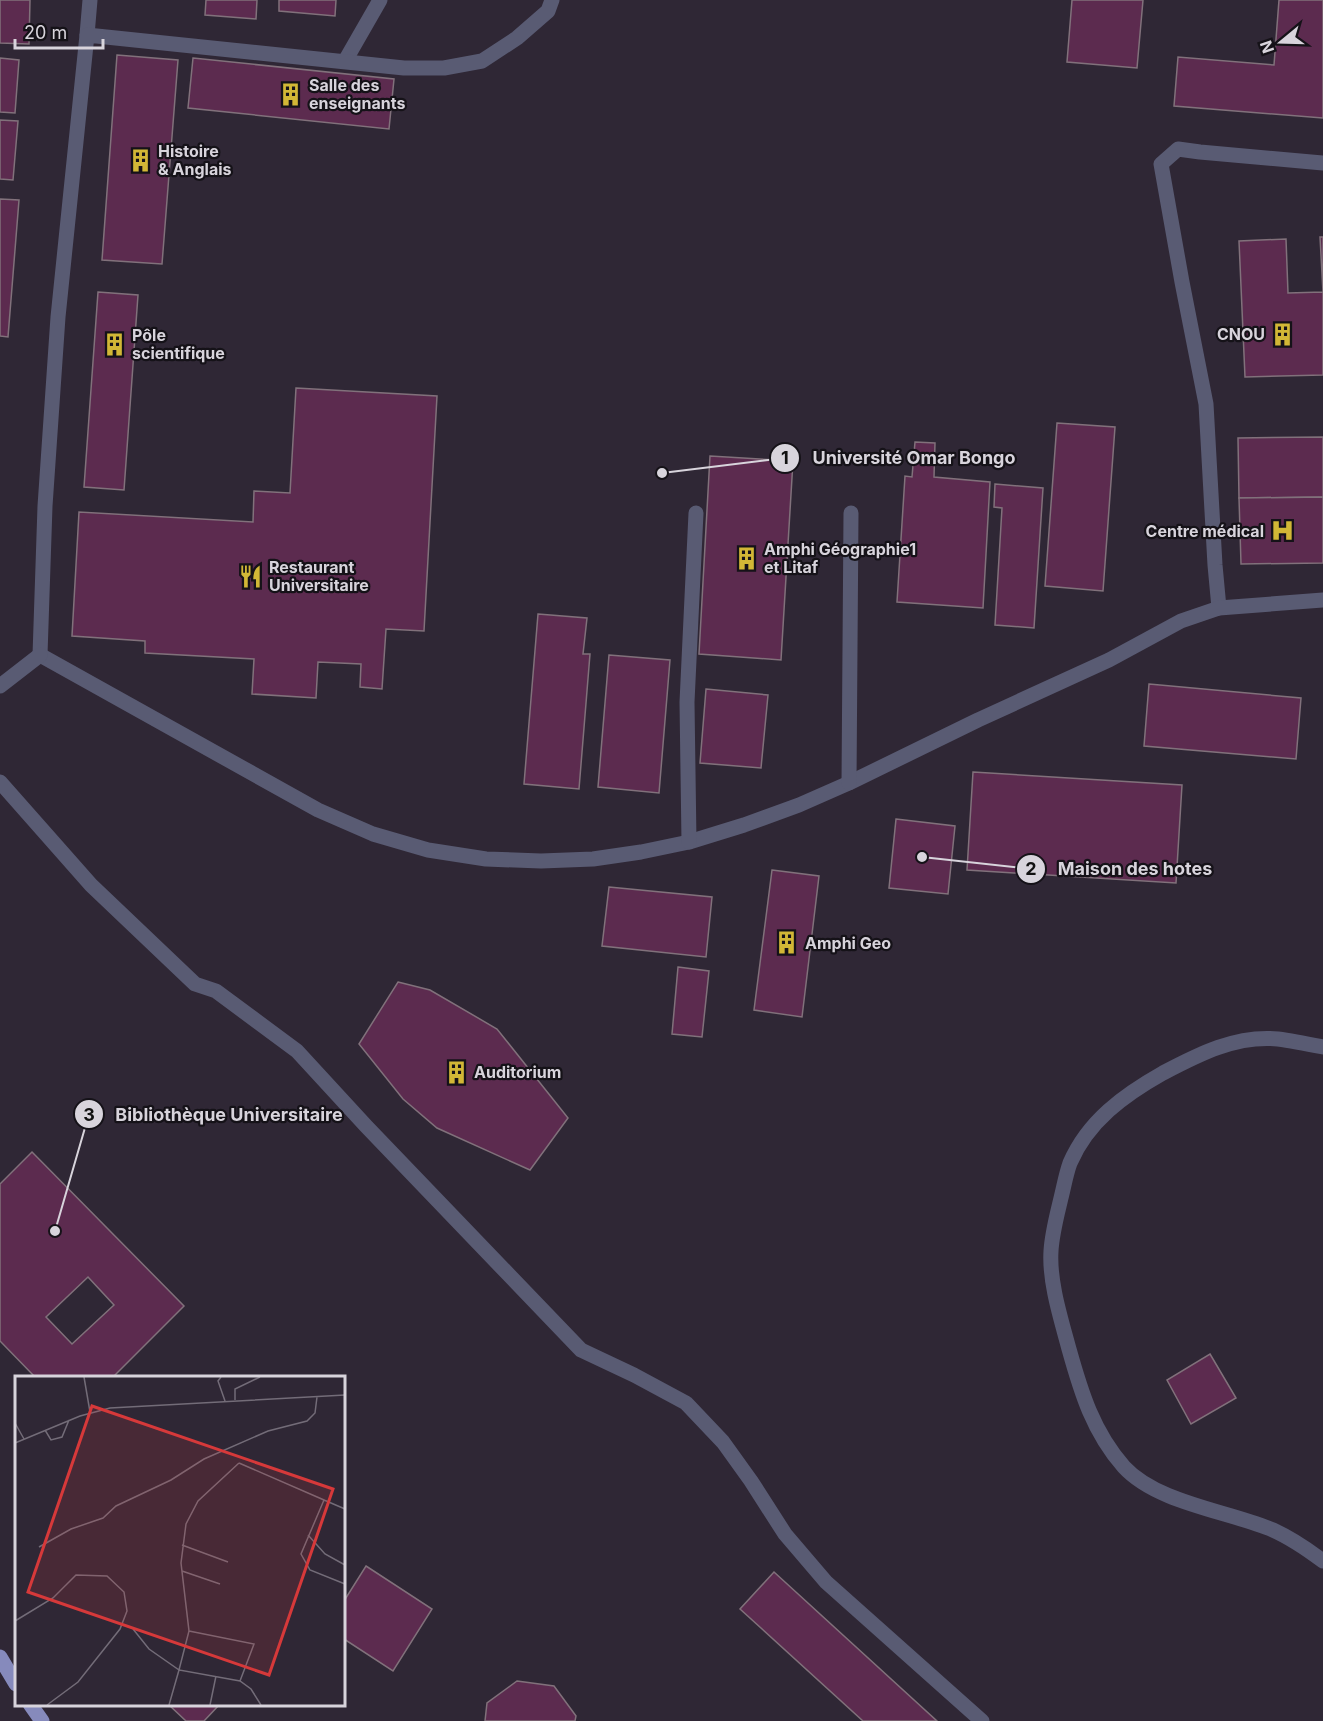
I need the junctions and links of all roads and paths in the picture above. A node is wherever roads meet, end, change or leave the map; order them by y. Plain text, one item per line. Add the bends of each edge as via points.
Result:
1 (90, 0) edge
2 (380, 0) edge
3 (552, 0) edge
4 (87, 35) junction
5 (345, 61) junction
6 (1323, 162) edge
7 (696, 513) dead end
8 (851, 513) dead end
9 (1323, 600) edge
10 (1219, 608) junction
11 (40, 655) junction
12 (0, 686) edge
13 (0, 782) edge
14 (849, 783) junction
15 (689, 842) junction
16 (1323, 1047) edge
17 (1323, 1560) edge
18 (0, 1657) edge
19 (15, 1682) edge
20 (31, 1706) edge
21 (41, 1721) edge
22 (982, 1721) edge

1 - 4 street
2 - 5 street
3 - 5 street via 548,11 482,61 444,68 404,68
4 - 5 street
4 - 11 street via 57,328
6 - 10 street via 1178,149 1161,164 1206,404
7 - 15 street via 687,702
8 - 14 street
9 - 10 street
10 - 14 street via 1181,621 1109,660
11 - 12 street
11 - 15 street via 318,810 373,834 428,850 486,859 541,861 593,859
13 - 22 street via 91,885 195,984 216,991 297,1051 581,1350 686,1403 723,1442 785,1534 826,1582
14 - 15 street via 800,805
16 - 17 street via 1276,1039 1228,1043 1182,1063 1113,1106 1080,1142 1069,1165 1051,1252 1055,1290 1080,1388 1092,1420 1125,1467 1165,1494 1274,1530
18 - 19 main road
20 - 21 main road

